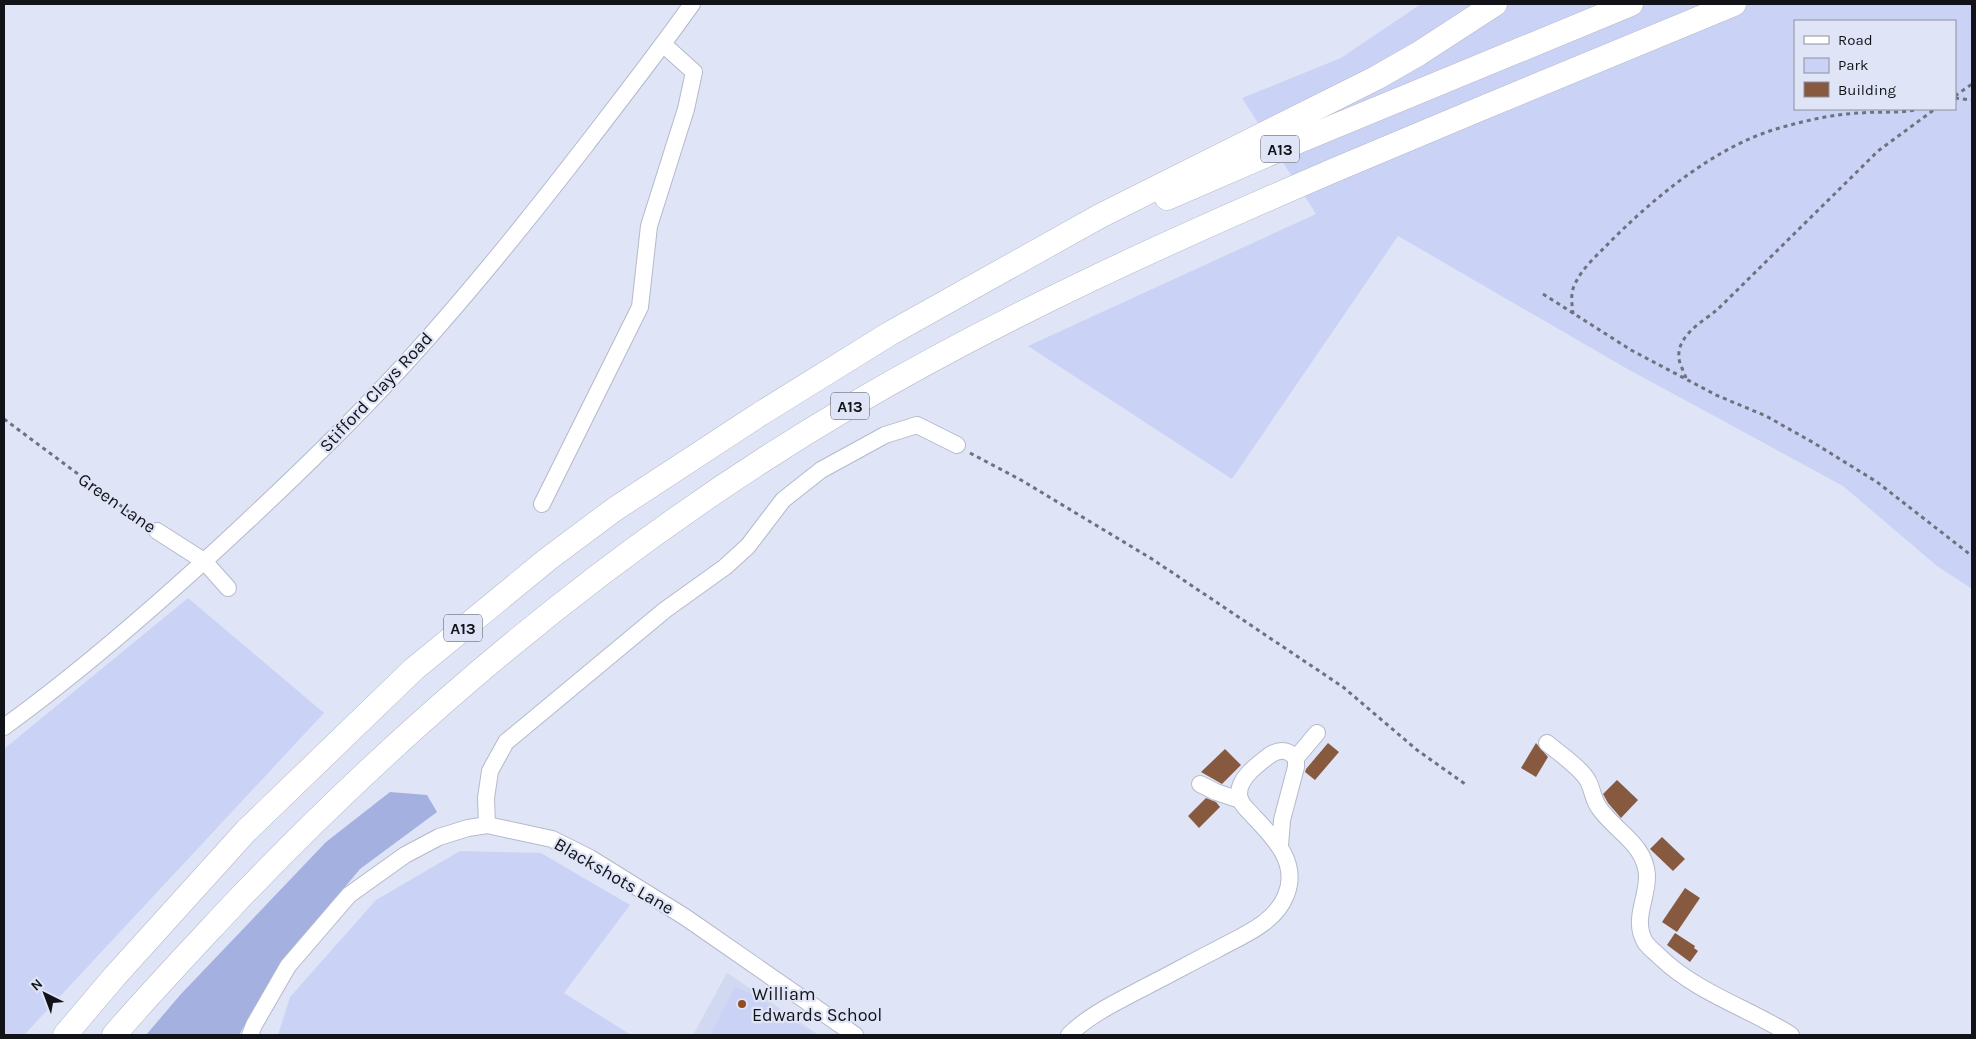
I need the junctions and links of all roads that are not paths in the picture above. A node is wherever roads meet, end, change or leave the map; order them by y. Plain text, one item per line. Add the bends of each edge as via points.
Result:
1 (692, 4) edge
2 (1495, 4) edge
3 (1631, 4) edge
4 (1734, 4) edge
5 (664, 45) junction
6 (935, 309) junction
7 (957, 446) road end
8 (542, 504) dead end
9 (158, 531) road end
10 (204, 561) junction
11 (228, 588) dead end
12 (4, 727) edge
13 (1317, 733) dead end
14 (1547, 743) dead end
15 (1296, 758) junction
16 (1200, 784) dead end
17 (1240, 800) junction
18 (488, 825) junction
19 (1280, 846) junction
20 (65, 1035) edge
21 (114, 1035) edge
22 (250, 1035) edge
23 (855, 1035) edge
24 (1069, 1035) edge
25 (1791, 1035) edge

1 - 5 street, Stifford Clays Road
2 - 6 highway via 1376,78 1108,212
3 - 6 highway, A13 via 1221,174
4 - 21 highway, A13 via 1124,262 928,363 781,449 641,544 496,656 421,721 278,858
5 - 8 street via 694,72 686,109 649,226 640,308
5 - 10 street, Stifford Clays Road via 532,215 433,333 332,440
6 - 20 highway, A13 via 832,368 688,460 555,553 480,613 414,669 246,831
7 - 18 street via 917,425 885,435 821,470 782,500 748,546 725,567 665,610 506,742 490,771 486,798
9 - 10 street, Green Lane
10 - 11 street, Green Lane
10 - 12 street, Stifford Clays Road via 109,645
13 - 15 street
14 - 25 street via 1588,781 1600,810 1635,845 1644,859 1647,876 1640,921 1645,942 1682,976
15 - 17 street via 1281,750 1271,754 1242,782
15 - 19 street via 1282,820
16 - 17 street
17 - 19 street
18 - 22 street, Blackshots Lane via 439,837 405,854 349,895 288,966
18 - 23 street, Blackshots Lane via 552,839 590,858 686,918
19 - 24 street via 1288,865 1289,887 1280,907 1270,918 1105,1008

